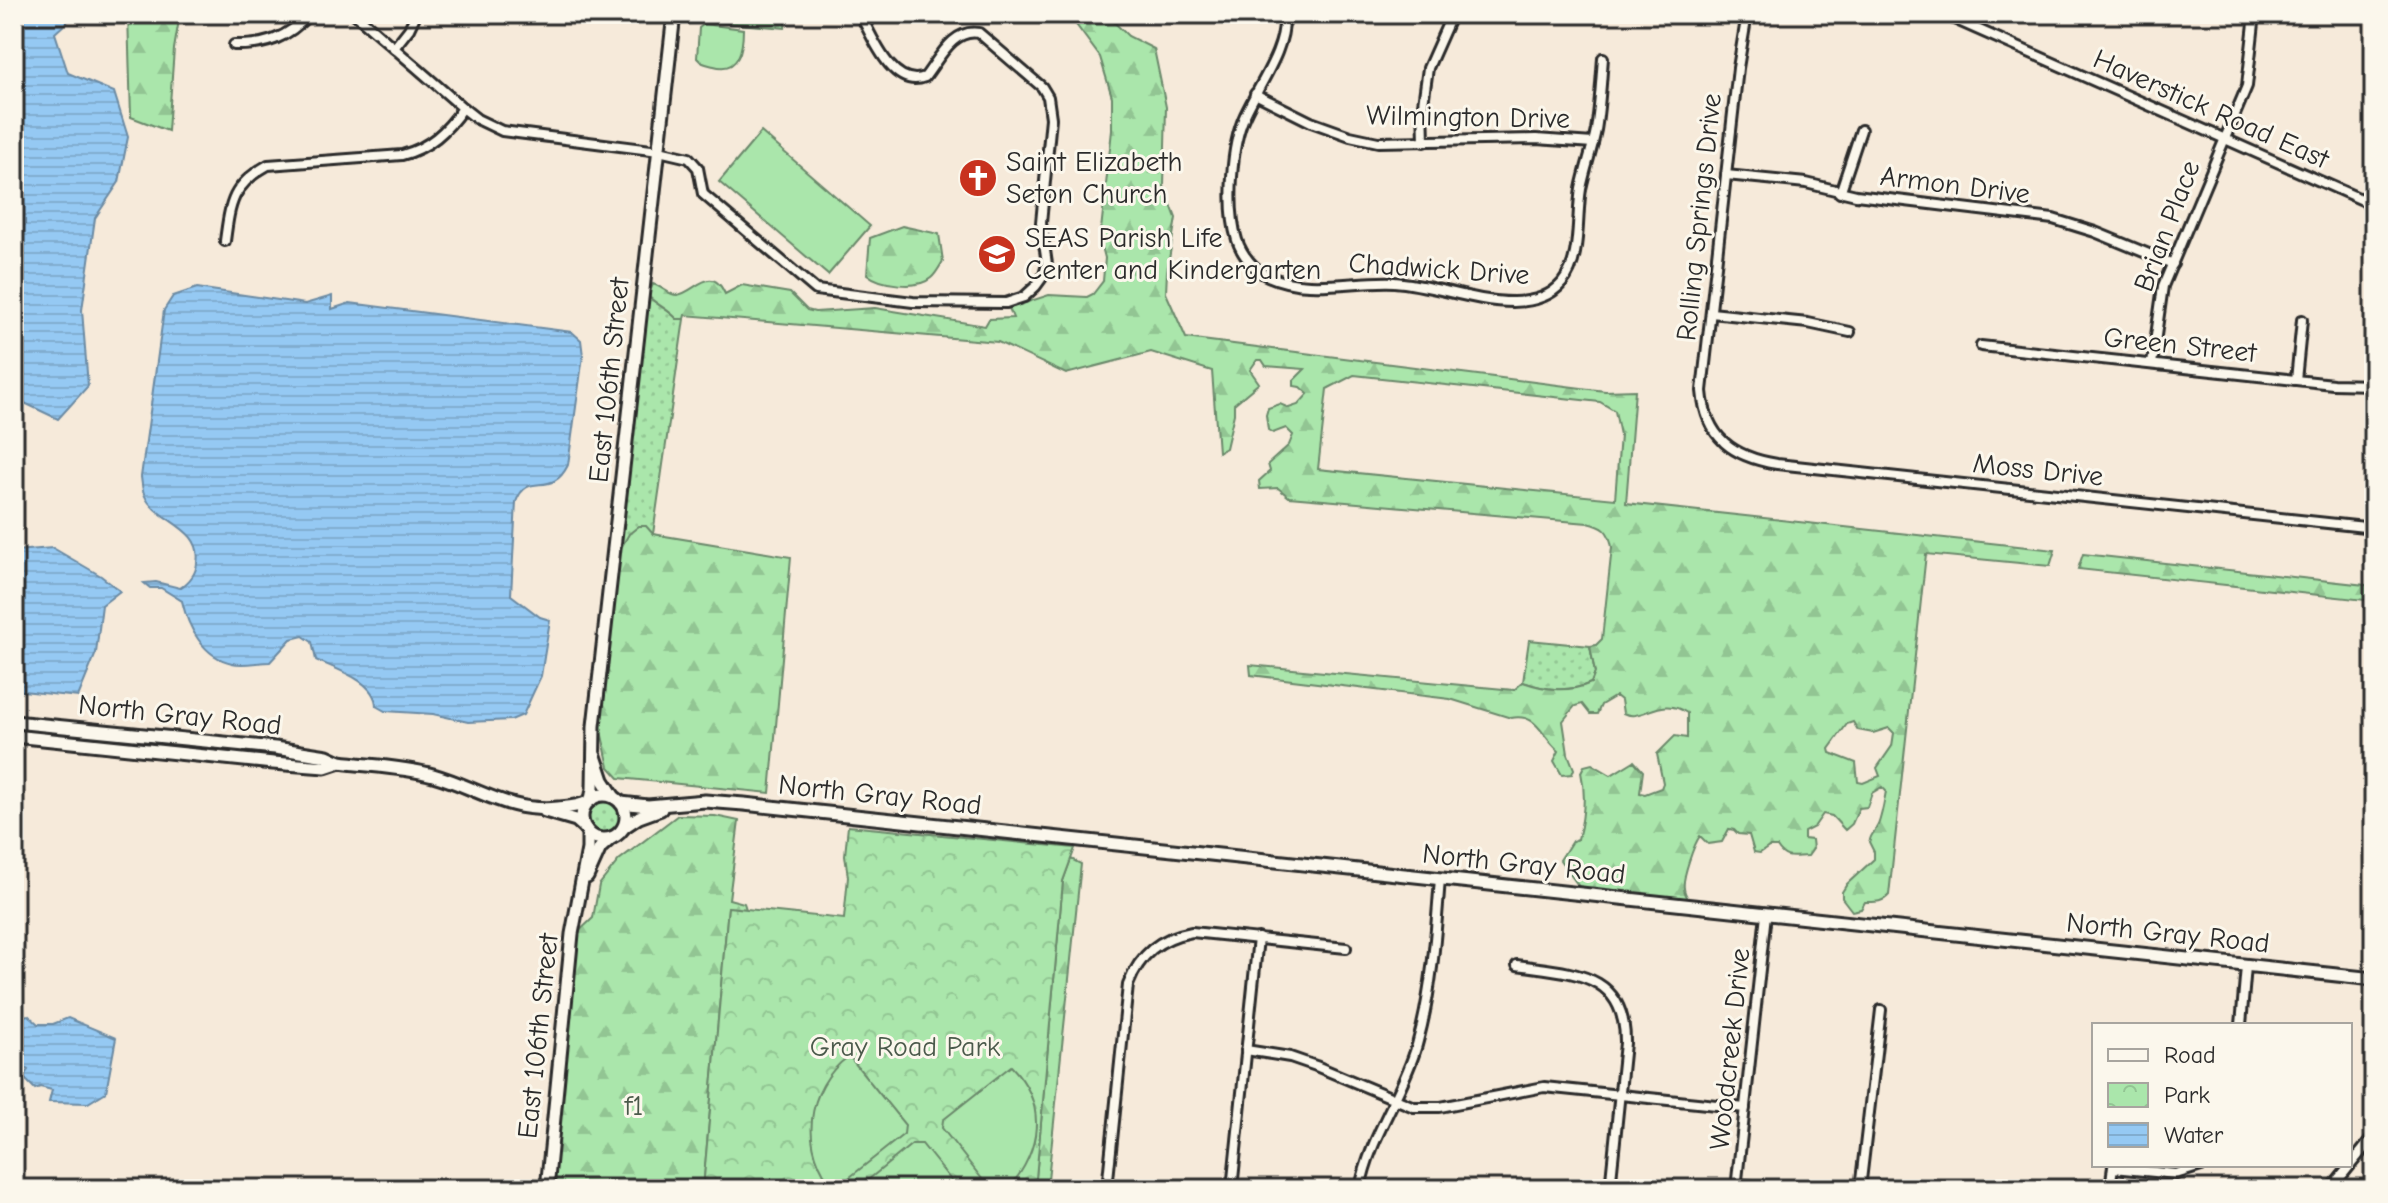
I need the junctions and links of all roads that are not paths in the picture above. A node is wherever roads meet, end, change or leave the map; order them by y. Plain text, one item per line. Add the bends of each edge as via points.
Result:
1 (309, 14) edge
2 (355, 14) edge
3 (416, 14) edge
4 (674, 14) edge
5 (860, 14) edge
6 (1284, 14) edge
7 (1452, 14) edge
8 (1747, 14) edge
9 (1943, 14) edge
10 (2255, 14) edge
11 (234, 45) dead end
12 (394, 48) junction
13 (1603, 58) dead end
14 (1255, 94) junction
15 (463, 108) junction
16 (1861, 130) dead end
17 (2225, 140) junction
18 (1424, 142) junction
19 (1593, 143) junction
20 (659, 151) junction
21 (1726, 175) junction
22 (1840, 193) junction
23 (2374, 205) edge
24 (225, 241) dead end
25 (2173, 264) junction
26 (1711, 313) junction
27 (2302, 320) dead end
28 (1850, 332) dead end
29 (1981, 346) dead end
30 (2152, 364) junction
31 (2296, 380) junction
32 (2374, 385) edge
33 (1711, 425) joint
34 (2374, 528) edge
35 (14, 722) edge
36 (14, 736) edge
37 (594, 751) junction
38 (340, 762) junction
39 (617, 800) junction
40 (589, 801) junction
41 (668, 805) junction
42 (544, 811) junction
43 (624, 827) junction
44 (587, 831) junction
45 (612, 838) junction
46 (1440, 878) junction
47 (581, 888) junction
48 (1766, 914) junction
49 (1258, 938) junction
50 (1346, 948) dead end
51 (1517, 965) dead end
52 (2246, 966) junction
53 (2374, 979) edge
54 (1881, 1010) dead end
55 (2241, 1023) edge
56 (1246, 1050) junction
57 (1620, 1095) junction
58 (1395, 1101) junction
59 (1745, 1108) junction
60 (2374, 1136) edge
61 (2352, 1163) edge
62 (2113, 1167) edge
63 (2198, 1167) edge
64 (2349, 1167) edge
65 (1737, 1187) edge
66 (547, 1189) edge
67 (1107, 1189) edge
68 (1232, 1189) edge
69 (1360, 1189) edge
70 (1610, 1189) edge
71 (1777, 1189) edge
72 (1860, 1189) edge
73 (2110, 1189) edge
74 (2331, 1189) edge

1 - 11 street via 281,37 254,46
2 - 12 street
3 - 12 street
4 - 20 street, East 106th Street
5 - 20 street via 888,62 905,78 925,77 955,39 969,31 979,33 1048,97 1051,118 1041,223 1047,264 1024,297 1006,303 913,302 816,290 703,194 693,161
6 - 14 street, Chadwick Drive via 1279,45
7 - 18 street via 1426,79
8 - 21 street, Rolling Springs Drive
9 - 17 street, Haverstick Road East
10 - 17 street, Brian Place via 2247,86
12 - 15 street
13 - 19 street, Chadwick Drive
14 - 18 street, Wilmington Drive via 1350,136
14 - 19 street, Chadwick Drive via 1243,118 1234,162 1235,229 1251,263 1282,281 1395,282 1514,302 1544,297 1562,283 1572,265
15 - 20 street via 502,131
15 - 24 street via 435,140 416,151 268,165 255,172 235,192
16 - 22 street
17 - 23 street, Haverstick Road East
17 - 25 street, Brian Place
18 - 19 street, Wilmington Drive
20 - 37 street, East 106th Street
21 - 22 street, Armon Drive via 1806,183
21 - 26 street, Rolling Springs Drive
22 - 25 street, Armon Drive via 2053,219
25 - 30 street, Brian Place via 2158,304
26 - 28 street
26 - 33 street, Rolling Springs Drive via 1702,391
27 - 31 street
29 - 30 street, Green Street
30 - 31 street, Green Street
31 - 32 street, Green Street
33 - 34 street, Moss Drive via 1740,455 1765,462
35 - 38 street, North Gray Road via 275,748
36 - 38 street, North Gray Road via 273,763 325,767
37 - 39 street, East 106th Street via 603,780
37 - 40 street, East 106th Street
38 - 42 street, North Gray Road via 427,774 502,803
39 - 40 street via 604,795
39 - 41 street, North Gray Road via 632,806
39 - 43 street via 626,815
40 - 42 street, North Gray Road
40 - 44 street via 583,813
41 - 43 street, North Gray Road
41 - 46 street, North Gray Road via 722,802
42 - 44 street, North Gray Road via 576,820
43 - 45 street
44 - 45 street
44 - 47 street, East 106th Street
45 - 47 street, East 106th Street via 599,850
46 - 48 street, North Gray Road
46 - 58 street via 1420,1031
47 - 66 street, East 106th Street
48 - 52 street, North Gray Road
48 - 59 street, Woodcreek Drive
49 - 50 street
49 - 56 street
49 - 67 street via 1181,934 1157,944 1141,959 1128,985
51 - 57 street via 1586,976 1606,988 1625,1026
52 - 53 street, North Gray Road
52 - 55 street
54 - 72 street
56 - 58 street via 1290,1057
56 - 68 street
57 - 58 street via 1544,1087 1432,1108
57 - 59 street
57 - 70 street
58 - 69 street
59 - 65 street, Woodcreek Drive
60 - 61 street
62 - 63 street via 2176,1174
62 - 73 street
64 - 74 street
65 - 71 street

